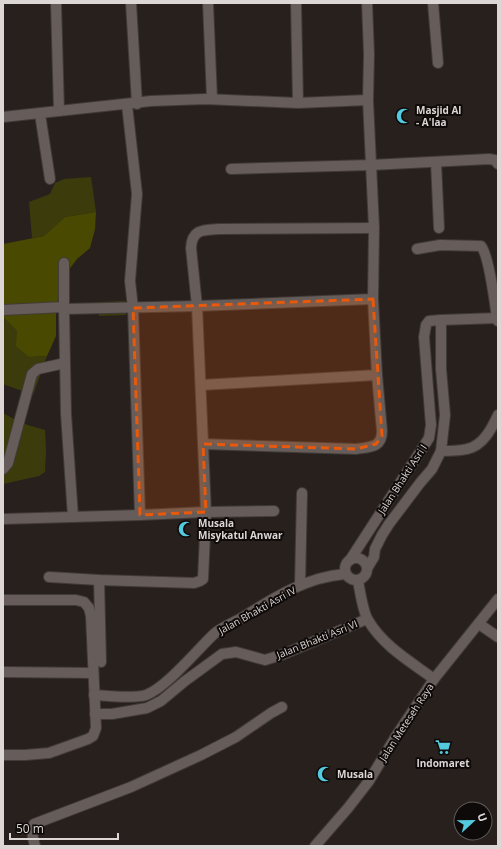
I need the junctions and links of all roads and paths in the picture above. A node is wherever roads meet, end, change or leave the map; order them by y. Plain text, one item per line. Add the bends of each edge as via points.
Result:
1 (56, 3) edge
2 (131, 3) edge
3 (208, 3) edge
4 (296, 3) edge
5 (367, 3) edge
6 (433, 3) edge
7 (438, 63) dead end
8 (212, 99) junction
9 (368, 100) junction
10 (298, 103) junction
11 (132, 104) junction
12 (59, 111) junction
13 (40, 114) junction
14 (3, 117) edge
15 (436, 162) junction
16 (498, 164) edge
17 (371, 165) junction
18 (231, 168) dead end
19 (50, 179) dead end
20 (374, 228) junction
21 (439, 228) dead end
22 (417, 249) dead end
23 (64, 263) dead end
24 (373, 299) junction
25 (197, 306) junction
26 (64, 308) junction
27 (132, 308) junction
28 (3, 310) edge
29 (498, 319) edge
30 (441, 320) junction
31 (65, 363) junction
32 (376, 375) junction
33 (201, 385) junction
34 (498, 415) edge
35 (203, 444) junction
36 (441, 452) junction
37 (3, 469) edge
38 (302, 493) dead end
39 (274, 511) dead end
40 (206, 512) junction
41 (140, 515) junction
42 (73, 517) junction
43 (3, 519) edge
44 (350, 560) junction
45 (368, 568) junction
46 (345, 574) junction
47 (49, 577) dead end
48 (98, 580) junction
49 (358, 581) junction
50 (300, 585) junction
51 (498, 599) edge
52 (3, 600) edge
53 (367, 619) junction
54 (479, 624) junction
55 (498, 637) edge
56 (102, 662) dead end
57 (3, 672) edge
58 (94, 674) junction
59 (434, 679) junction
60 (94, 695) junction
61 (282, 707) dead end
62 (95, 714) junction
63 (3, 755) edge
64 (35, 846) edge
65 (314, 846) edge

1 - 12 street
2 - 11 street
3 - 8 street
4 - 10 street
5 - 9 street
6 - 7 street
8 - 10 street
8 - 11 street
9 - 10 street
9 - 17 street
11 - 12 street
11 - 27 street via 136,194 130,281
12 - 13 street
13 - 14 street
13 - 19 street
15 - 16 street via 489,159 495,160
15 - 17 street
15 - 21 street
17 - 18 street
17 - 20 street
20 - 24 street
20 - 25 street via 204,230 192,239 191,248
22 - 29 street via 440,245 481,246 487,260
23 - 26 street
24 - 25 street
24 - 32 street
25 - 27 street
25 - 33 street
26 - 27 street
26 - 28 street
26 - 31 street
27 - 41 street
29 - 30 street
30 - 36 street via 444,415
30 - 44 street, Jalan Bhakti Asri I via 429,321 424,337 431,425 429,438
31 - 37 street via 34,371 8,463
31 - 42 street
32 - 33 street
32 - 35 street via 382,436 376,444 356,449
33 - 35 street
34 - 36 street via 490,431 480,442 468,449
35 - 40 street
36 - 45 street via 432,469 382,535
38 - 50 street
39 - 40 street
40 - 41 street
40 - 48 street via 204,577 200,581 194,583
41 - 42 street
42 - 43 street
44 - 45 street via 357,558 364,561
44 - 46 street via 346,563
45 - 49 street via 364,579
46 - 49 street via 350,580
46 - 50 street, Jalan Bhakti Asri IV via 324,576
47 - 48 street
48 - 56 street
49 - 53 street
50 - 60 street, Jalan Bhakti Asri IV via 215,632 157,689 145,695
51 - 54 street, Jalan Meteseh Raya
52 - 58 street via 84,602 91,616
53 - 59 street via 397,652
53 - 62 street, Jalan Bhakti Asri VI via 265,660 236,652 222,654 161,701 146,708
54 - 55 street
54 - 59 street, Jalan Meteseh Raya
57 - 58 street
58 - 60 street
59 - 65 street, Jalan Meteseh Raya via 368,781
60 - 62 street
61 - 64 street via 236,737 201,755 132,787 34,824 32,835
62 - 63 street via 96,728 88,740 49,752

